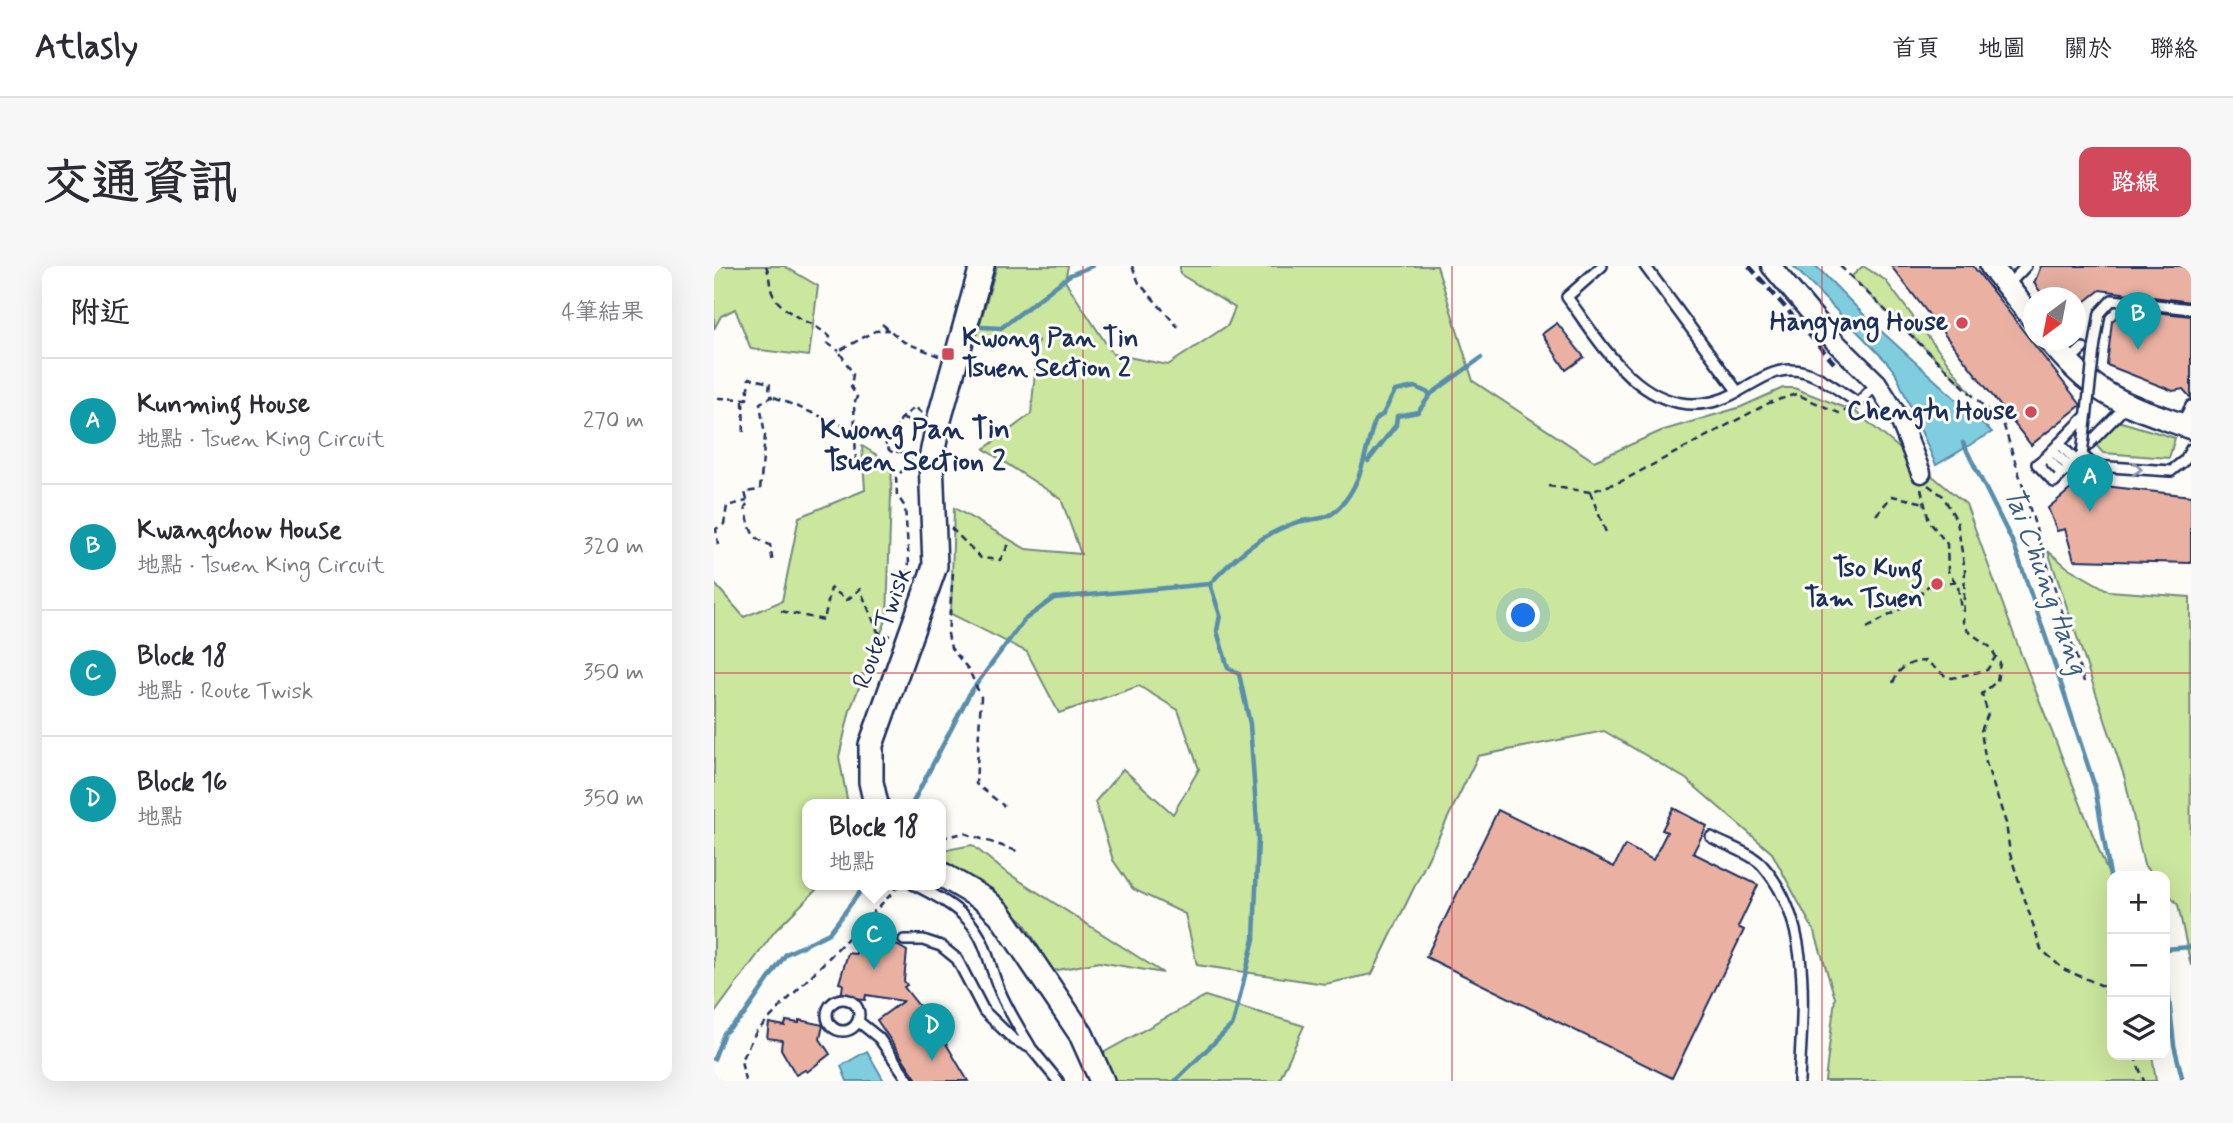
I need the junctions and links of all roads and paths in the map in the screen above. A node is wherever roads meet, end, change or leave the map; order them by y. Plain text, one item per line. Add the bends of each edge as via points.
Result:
1 (766, 266) edge
2 (982, 266) edge
3 (1132, 266) edge
4 (1602, 266) edge
5 (1645, 266) edge
6 (1771, 266) edge
7 (1991, 266) edge
8 (2026, 266) edge
9 (1842, 267) edge
10 (2007, 286) junction
11 (2134, 293) dead end
12 (2023, 306) edge
13 (2191, 309) edge
14 (2132, 315) dead end
15 (882, 324) dead end
16 (1178, 327) dead end
17 (889, 330) junction
18 (2067, 350) edge
19 (839, 351) junction
20 (956, 360) junction
21 (1877, 383) junction
22 (2098, 390) junction
23 (1738, 392) junction
24 (772, 397) junction
25 (718, 398) dead end
26 (743, 400) junction
27 (1858, 402) junction
28 (2126, 405) junction
29 (915, 407) dead end
30 (2085, 417) junction
31 (2188, 419) edge
32 (854, 430) junction
33 (744, 436) dead end
34 (887, 444) junction
35 (2191, 449) edge
36 (2052, 450) junction
37 (898, 451) dead end
38 (916, 456) dead end
39 (830, 461) dead end
40 (2072, 464) junction
41 (1922, 474) junction
42 (1548, 486) dead end
43 (1590, 492) junction
44 (747, 501) junction
45 (1924, 503) junction
46 (936, 511) junction
47 (1876, 515) dead end
48 (1607, 535) dead end
49 (718, 545) dead end
50 (1013, 545) dead end
51 (773, 564) dead end
52 (935, 566) junction
53 (1956, 581) junction
54 (781, 611) dead end
55 (919, 612) junction
56 (1962, 614) junction
57 (1867, 628) dead end
58 (893, 636) dead end
59 (1996, 656) junction
60 (1893, 682) dead end
61 (2084, 682) dead end
62 (874, 793) edge
63 (1004, 806) dead end
64 (946, 837) edge
65 (1711, 838) dead end
66 (1017, 852) dead end
67 (946, 877) edge
68 (895, 890) edge
69 (924, 890) edge
70 (904, 940) dead end
71 (2107, 997) edge
72 (859, 1022) dead end
73 (1031, 1048) junction
74 (2136, 1060) edge
75 (745, 1081) edge
76 (909, 1081) edge
77 (1058, 1081) edge
78 (1102, 1081) edge
79 (1799, 1081) edge
80 (2144, 1081) edge

1 - 19 path via 774,298 822,330 830,337 827,343
2 - 20 main road, Route Twisk
3 - 16 path via 1139,283
4 - 23 lane via 1567,297 1628,378 1657,394 1688,402 1718,401
5 - 23 lane
6 - 21 street via 1836,343
7 - 10 street
8 - 10 lane
9 - 61 path via 2004,426
10 - 12 street
11 - 14 path, bridge
13 - 30 lane, bridge via 2112,300 2100,313
15 - 17 path
17 - 19 path via 875,331
17 - 20 path via 904,342
18 - 22 street via 2076,355
19 - 32 path via 853,374 851,387 858,397
20 - 46 main road, Route Twisk via 931,459
21 - 27 lane
21 - 41 street via 1901,422
22 - 28 street
22 - 28 lane via 2089,409 2044,454 2044,462 2055,472
23 - 27 lane via 1776,372 1791,370 1805,372
24 - 26 path via 770,383 749,378 747,399
24 - 32 path
24 - 44 path via 760,403 765,436 760,489 745,492
25 - 26 path
26 - 33 path
27 - 43 path via 1841,414 1796,394 1769,403 1622,481
28 - 31 street
29 - 34 path via 901,419
30 - 36 lane, bridge
30 - 40 lane, bridge
32 - 34 path
32 - 39 path via 856,460
34 - 37 path via 895,454
40 -> 35 lane, bridge via 2171,471
36 - 40 lane, bridge
36 - 40 lane, bridge via 2037,464 2054,482
38 - 55 path via 896,478 897,495 905,507 909,563 893,601
41 - 45 path
41 - 56 path via 1932,490 1943,496 1957,521 1965,570
42 - 43 path
43 - 48 path
44 - 49 path via 727,506 724,524 716,529
44 - 51 path via 754,537 770,545
45 - 47 path via 1892,496
45 - 53 path via 1933,528 1947,544 1948,571
46 - 50 path via 981,558 1000,560 1009,544
46 - 52 main road, Route Twisk
52 - 55 main road, Route Twisk
52 - 63 path via 953,572 947,634 981,697 976,785
53 - 56 path
53 - 57 path via 1928,586 1914,601
54 - 58 path via 824,620 831,588 846,600 860,589 878,632
55 - 62 main road, Route Twisk via 872,746
56 - 59 path via 1968,631
59 - 60 path via 1987,670 1952,678 1926,661 1913,662 1899,671
59 - 71 path via 1999,675 1982,694 1988,714 1980,731 2023,895 2041,948 2063,970 2103,986
64 - 66 path via 964,833
65 - 79 lane via 1762,864 1793,916 1803,988
67 - 78 main road via 1000,914 1081,1034
68 - 75 path via 756,1032 741,1060
69 - 73 lane via 952,906 978,932 1011,1016
70 - 73 lane via 942,946 957,959 984,1011 1013,1039
72 - 76 lane via 879,1038
73 - 77 lane
74 - 80 path

